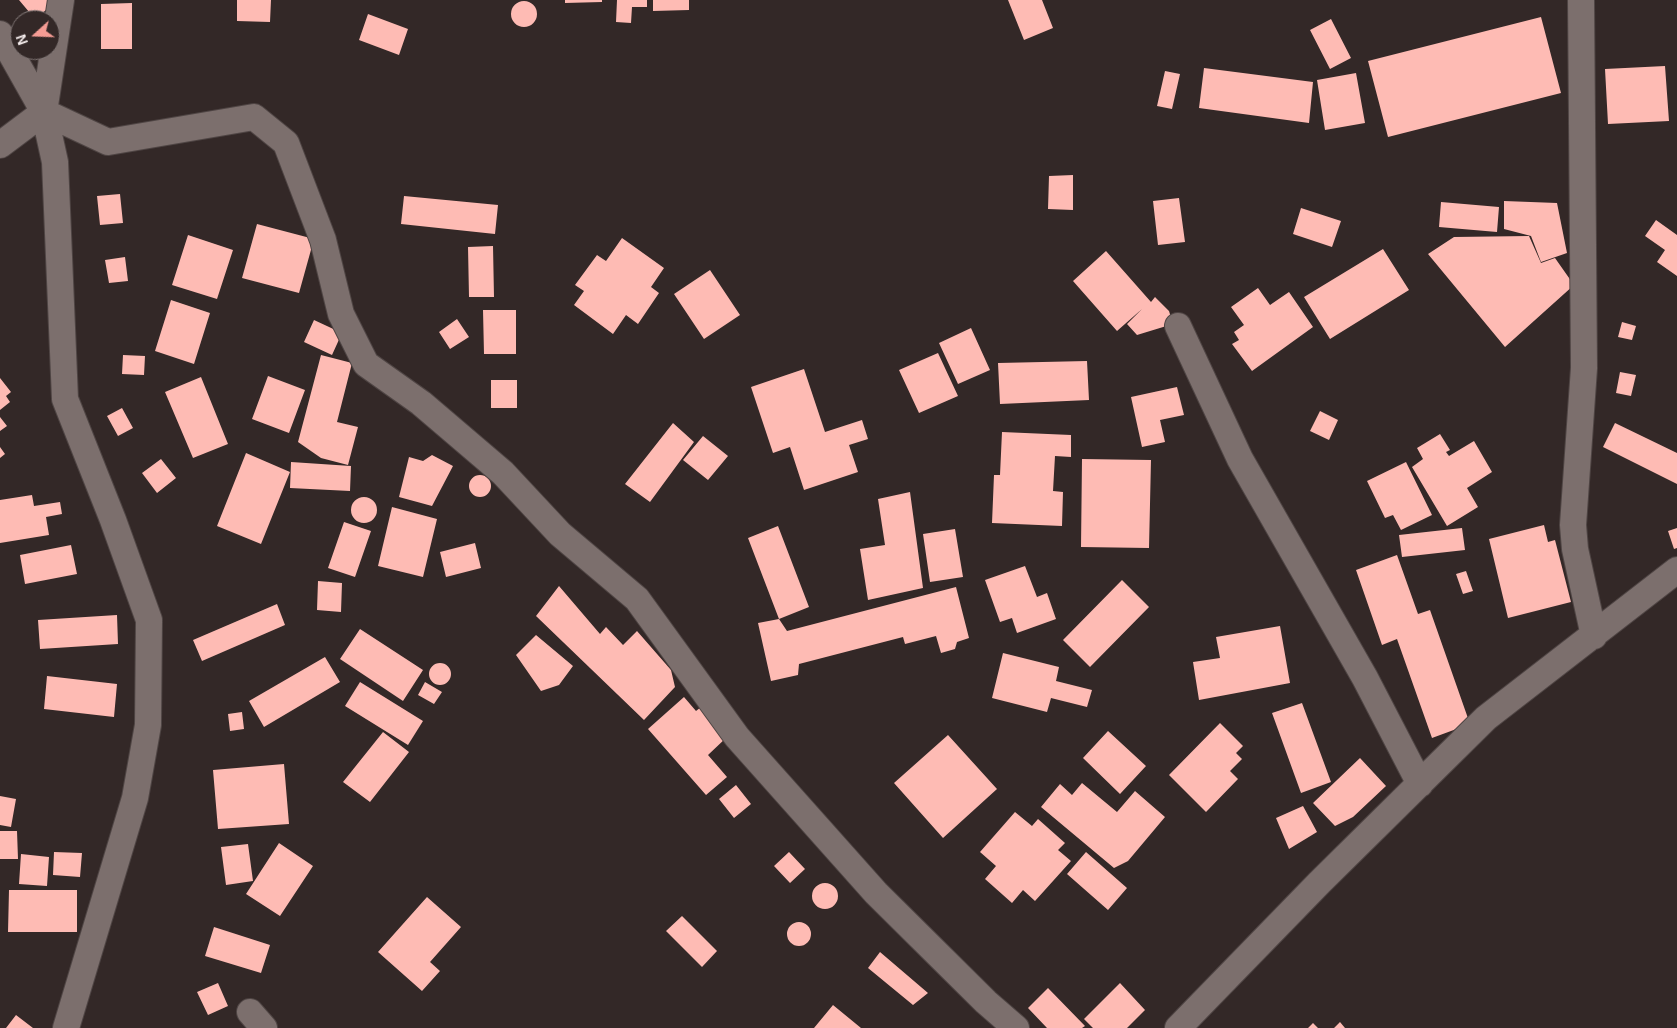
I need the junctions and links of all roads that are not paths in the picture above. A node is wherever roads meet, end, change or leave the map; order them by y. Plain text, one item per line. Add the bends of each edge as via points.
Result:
1 (61, 0) edge
2 (1581, 0) edge
3 (0, 34) edge
4 (44, 112) junction
5 (0, 144) edge
6 (1178, 326) dead end
7 (1677, 570) edge
8 (1594, 636) junction
9 (1420, 784) junction
10 (66, 1028) edge
11 (1016, 1028) edge
12 (1178, 1028) edge

1 - 4 street
2 - 8 street via 1584,368 1573,525
3 - 4 street
4 - 5 street
4 - 10 street via 55,162 65,399 148,620 148,725 134,798
4 - 11 street via 108,142 254,116 286,143 323,240 342,314 366,364 421,404 502,473 560,534 636,599 737,737 876,893
6 - 9 street via 1240,459 1365,678
7 - 8 street
8 - 9 street via 1486,718
9 - 12 street

